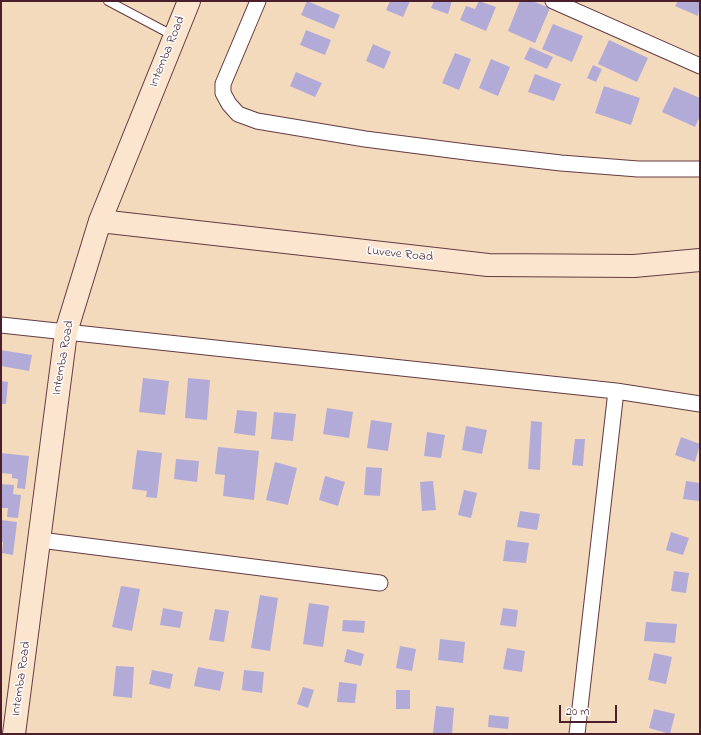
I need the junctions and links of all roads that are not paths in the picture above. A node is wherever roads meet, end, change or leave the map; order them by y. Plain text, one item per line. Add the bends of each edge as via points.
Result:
1 (108, 1) edge
2 (189, 1) edge
3 (258, 1) edge
4 (553, 1) edge
5 (174, 36) junction
6 (700, 66) edge
7 (700, 169) edge
8 (100, 221) junction
9 (700, 260) edge
10 (1, 325) edge
11 (66, 332) junction
12 (616, 391) junction
13 (700, 404) edge
14 (40, 540) junction
15 (380, 583) dead end
16 (14, 734) edge
17 (577, 734) edge

1 - 5 lane
2 - 5 street, Intemba Road
3 - 7 street via 223,84 223,93 238,114 257,121 365,139 474,153 638,169
4 - 6 street
5 - 8 street, Intemba Road
8 - 9 street, Luveve Road via 488,265 634,266
8 - 11 street, Intemba Road
10 - 11 street
11 - 12 street
11 - 14 street, Intemba Road
12 - 13 street
12 - 17 street
14 - 15 street
14 - 16 street, Intemba Road

